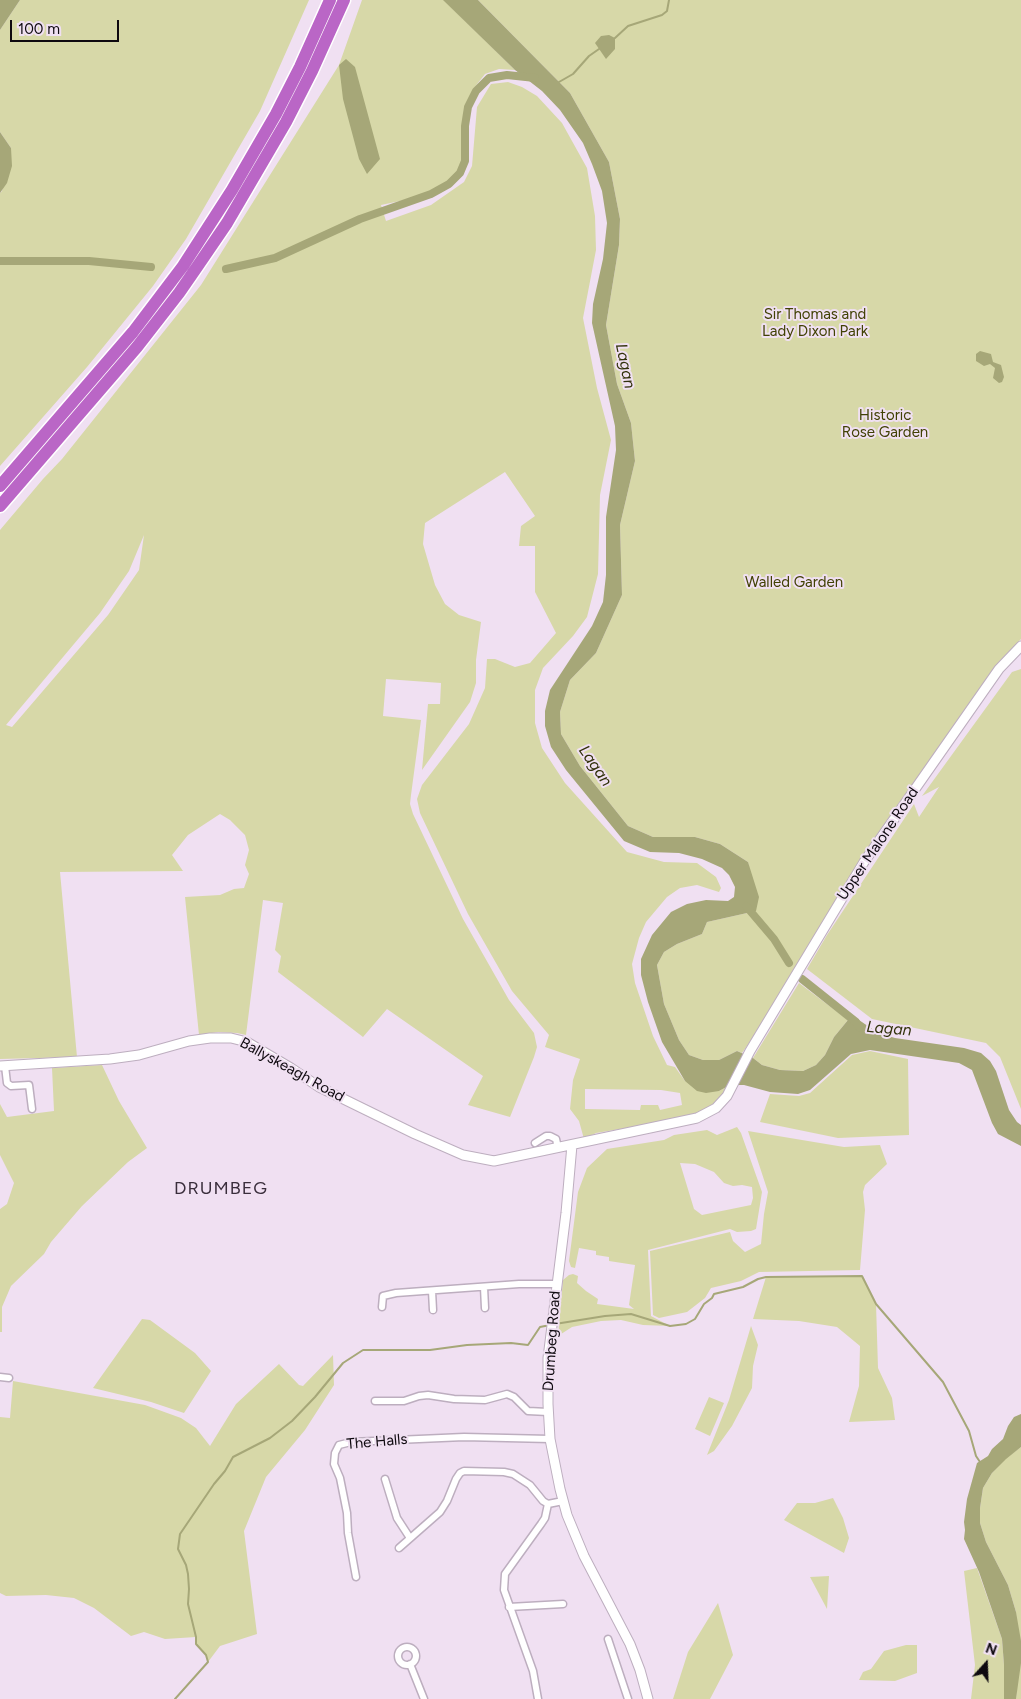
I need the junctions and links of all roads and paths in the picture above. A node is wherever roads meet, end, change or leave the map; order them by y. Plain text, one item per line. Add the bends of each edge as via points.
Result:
1 (330, 0) edge
2 (344, 0) edge
3 (0, 486) edge
4 (0, 506) edge
5 (1021, 646) edge
6 (3, 1066) edge
7 (32, 1109) dead end
8 (536, 1143) dead end
9 (572, 1145) junction
10 (558, 1148) junction
11 (557, 1284) junction
12 (484, 1287) junction
13 (432, 1291) junction
14 (382, 1307) dead end
15 (485, 1308) dead end
16 (433, 1310) dead end
17 (0, 1376) edge
18 (9, 1378) dead end
19 (375, 1401) dead end
20 (548, 1412) junction
21 (550, 1439) junction
22 (385, 1479) dead end
23 (563, 1501) junction
24 (548, 1504) junction
25 (410, 1538) junction
26 (399, 1548) dead end
27 (356, 1577) dead end
28 (563, 1604) dead end
29 (509, 1607) junction
30 (608, 1639) dead end
31 (410, 1664) dead end
32 (424, 1699) edge
33 (538, 1699) edge
34 (628, 1699) edge
35 (648, 1699) edge

1 - 3 highway via 272,122 183,266 133,332
2 - 4 highway via 286,122 227,223 179,294
5 - 9 main road, Upper Malone Road via 999,669 864,862 750,1051 727,1096 716,1108 697,1118
6 - 7 street via 7,1083 11,1086 29,1084
6 - 10 main road, Ballyskeagh Road via 126,1057 210,1038 231,1038 247,1042 318,1087 462,1155 494,1161
8 - 10 street via 550,1136 556,1139
9 - 10 main road, Ballyskeagh Road
9 - 11 main road, Drumbeg Road
11 - 12 street
11 - 20 main road, Drumbeg Road via 547,1372
12 - 13 street
12 - 15 street
13 - 14 street via 383,1296
13 - 16 street
17 - 18 street
19 - 20 street via 404,1401 428,1395 485,1400 507,1394 528,1411
20 - 21 main road, Drumbeg Road
21 - 23 main road, Drumbeg Road
21 - 27 street, The Halls via 464,1437 352,1442 339,1446 334,1464 340,1478
22 - 25 street via 397,1518
23 - 24 street
23 - 35 main road, Drumbeg Road via 584,1556 630,1644
24 - 25 street via 542,1502 530,1485 513,1474 464,1471 440,1512
24 - 29 street via 545,1518 505,1574 504,1590
25 - 26 street
28 - 29 street
29 - 33 street via 534,1671
30 - 34 street
31 - 32 street

